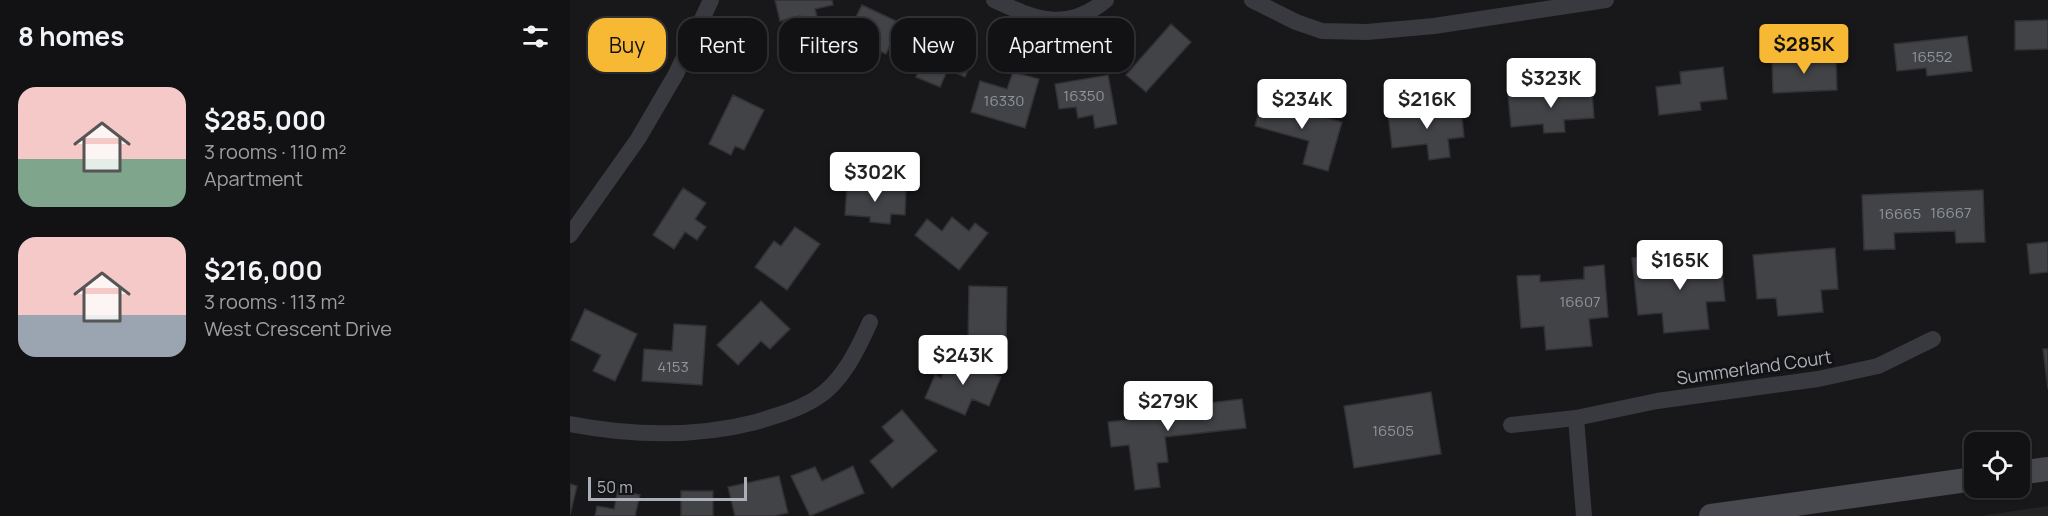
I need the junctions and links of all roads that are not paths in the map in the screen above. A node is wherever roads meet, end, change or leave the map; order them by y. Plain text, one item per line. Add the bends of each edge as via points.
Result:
1 (711, 0) edge
2 (994, 0) edge
3 (1106, 0) edge
4 (1252, 0) edge
5 (1606, 0) edge
6 (570, 235) edge
7 (870, 321) dead end
8 (1933, 339) dead end
9 (1576, 418) junction
10 (570, 424) edge
11 (1511, 425) dead end
12 (2048, 469) edge
13 (2030, 471) edge
14 (1964, 480) edge
15 (1584, 516) edge
16 (1711, 516) edge

1 - 6 street via 638,140
2 - 3 street via 1039,19 1061,20 1097,8
4 - 5 street via 1322,31 1367,32
7 - 10 street via 831,386 816,399 781,415 688,434 606,431
8 - 9 street, Summerland Court via 1878,366 1657,401
9 - 11 street, Summerland Court
9 - 15 street
12 - 13 main road
14 - 16 main road

